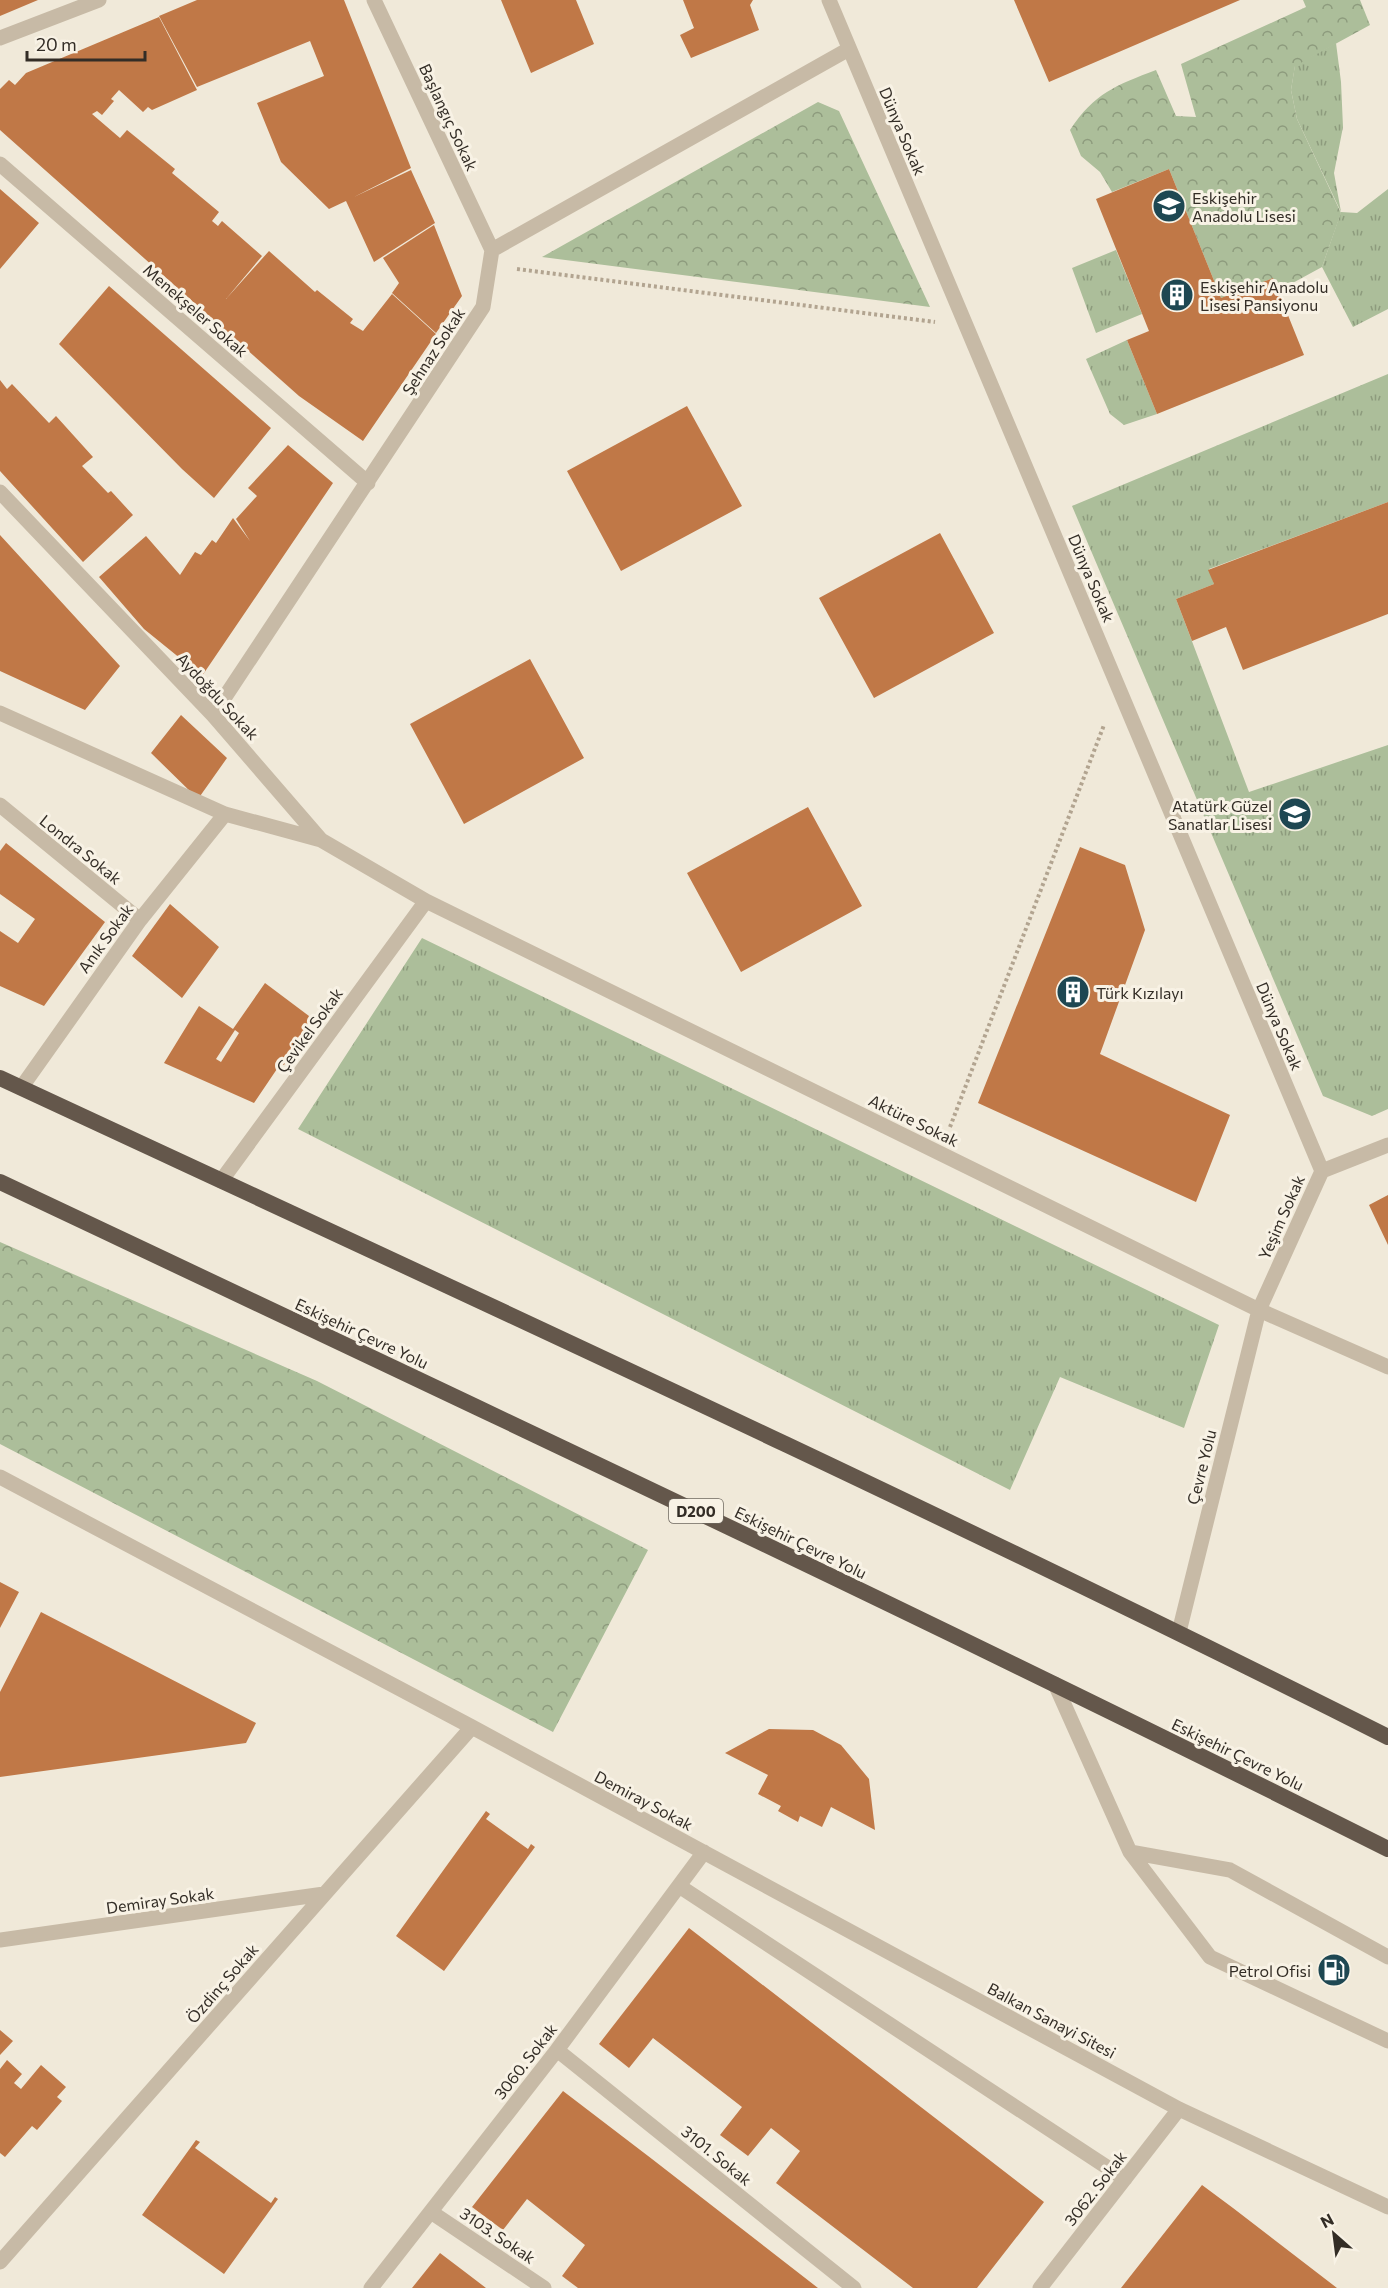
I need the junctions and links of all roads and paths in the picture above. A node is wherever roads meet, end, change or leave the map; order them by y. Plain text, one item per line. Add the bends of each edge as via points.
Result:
1 (99, 0) edge
2 (374, 0) edge
3 (829, 0) edge
4 (0, 38) edge
5 (849, 49) junction
6 (0, 164) edge
7 (492, 250) junction
8 (490, 266) junction
9 (966, 326) junction
10 (368, 483) junction
11 (0, 492) edge
12 (1118, 687) junction
13 (0, 714) edge
14 (213, 715) junction
15 (0, 805) edge
16 (225, 814) junction
17 (321, 840) junction
18 (426, 901) junction
19 (140, 920) junction
20 (0, 1078) edge
21 (21, 1088) junction
22 (1388, 1145) edge
23 (940, 1153) junction
24 (1322, 1170) junction
25 (221, 1181) junction
26 (0, 1182) edge
27 (1259, 1310) junction
28 (1388, 1367) edge
29 (0, 1477) edge
30 (1179, 1632) junction
31 (1055, 1684) junction
32 (472, 1727) junction
33 (1388, 1737) edge
34 (1388, 1849) edge
35 (704, 1852) junction
36 (1130, 1852) junction
37 (679, 1886) junction
38 (324, 1894) junction
39 (0, 1940) edge
40 (1388, 1957) edge
41 (1388, 2041) edge
42 (557, 2050) junction
43 (1179, 2109) junction
44 (1125, 2179) junction
45 (1388, 2207) edge
46 (431, 2212) junction
47 (0, 2262) edge
48 (371, 2288) edge
49 (544, 2288) edge
50 (854, 2288) edge
51 (1040, 2288) edge

1 - 4 street
2 - 7 street, Başlangıç Sokak
3 - 5 street, Dünya Sokak
5 - 7 street
5 - 9 street, Dünya Sokak
6 - 10 street, Menekşeler Sokak
7 - 8 street, Şehnaz Sokak
8 - 9 path
8 - 10 street, Şehnaz Sokak via 483,307
9 - 12 street, Dünya Sokak
10 - 14 street, Şehnaz Sokak
11 - 14 street, Aydoğdu Sokak
12 - 23 path
12 - 24 street, Dünya Sokak
13 - 16 street
14 - 17 street, Aydoğdu Sokak
15 - 19 street, Londra Sokak
16 - 17 street
16 - 19 street, Anık Sokak
17 - 18 street, Aydoğdu Sokak
18 - 23 street, Aktüre Sokak
18 - 25 street, Çevikel Sokak
19 - 21 street, Anık Sokak
20 - 21 highway
21 - 25 highway
22 - 24 street, Yeşim Sokak
23 - 27 street, Aktüre Sokak
24 - 27 street, Yeşim Sokak
25 - 30 highway via 619,1365
26 - 31 highway, Eskişehir Çevre Yolu / D200
27 - 28 street, Aktüre Sokak
27 - 30 street, Çevre Yolu
29 - 32 street, Demiray Sokak
30 - 33 highway
31 - 34 highway, Eskişehir Çevre Yolu / D200
31 - 36 street
32 - 35 street, Demiray Sokak
32 - 38 street, Özdinç Sokak
35 - 37 street, 3060. Sokak
35 - 43 street, Balkan Sanayi Sitesi
36 - 40 street via 1230,1870
36 - 41 street via 1210,1957
37 - 42 street, 3060. Sokak
37 - 44 street
38 - 39 street, Demiray Sokak
38 - 47 street, Özdinç Sokak
42 - 46 street, 3060. Sokak
42 - 50 street, 3101. Sokak
43 - 44 street, 3062. Sokak
43 - 45 street, Balkan Sanayi Sitesi
44 - 51 street, 3062. Sokak
46 - 48 street, 3060. Sokak
46 - 49 street, 3103. Sokak

